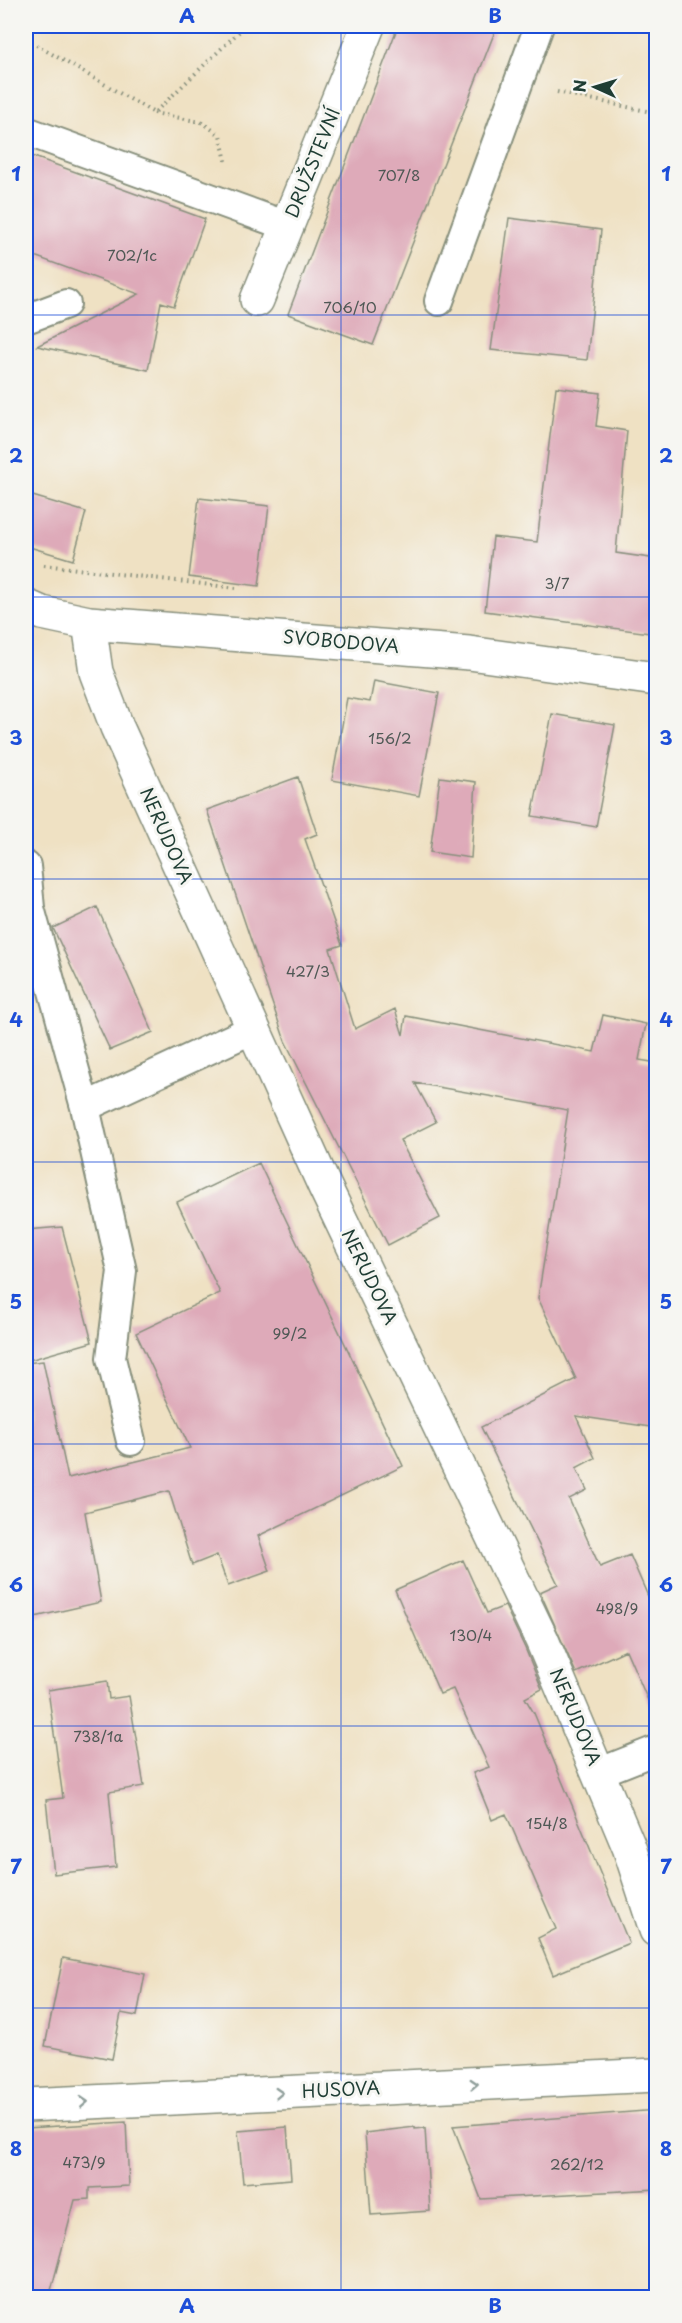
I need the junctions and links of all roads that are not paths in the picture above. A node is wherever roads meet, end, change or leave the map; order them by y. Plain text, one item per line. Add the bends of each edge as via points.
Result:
1 (369, 26) edge
2 (539, 26) edge
3 (26, 131) edge
4 (287, 226) junction
5 (257, 300) dead end
6 (439, 300) dead end
7 (66, 304) dead end
8 (26, 319) edge
9 (26, 606) edge
10 (89, 623) junction
11 (657, 679) edge
12 (26, 866) edge
13 (253, 1029) junction
14 (85, 1107) junction
15 (131, 1442) dead end
16 (657, 1750) edge
17 (598, 1773) junction
18 (657, 1930) edge
19 (657, 2075) edge
20 (26, 2105) edge

1 - 4 street, DRUŽSTEVNÍ
2 - 6 lane
3 - 4 lane
4 - 5 street, DRUŽSTEVNÍ
7 - 8 lane
9 - 10 street, SVOBODOVA
10 - 11 street, SVOBODOVA via 469,652
10 - 13 street, NERUDOVA via 96,672 117,727
12 - 14 lane via 30,908
13 - 14 lane
13 - 17 street, NERUDOVA via 542,1640
14 - 15 lane via 122,1271 111,1358
16 - 17 lane
17 - 18 street, NERUDOVA via 630,1847
20 -> 19 street, HUSOVA

